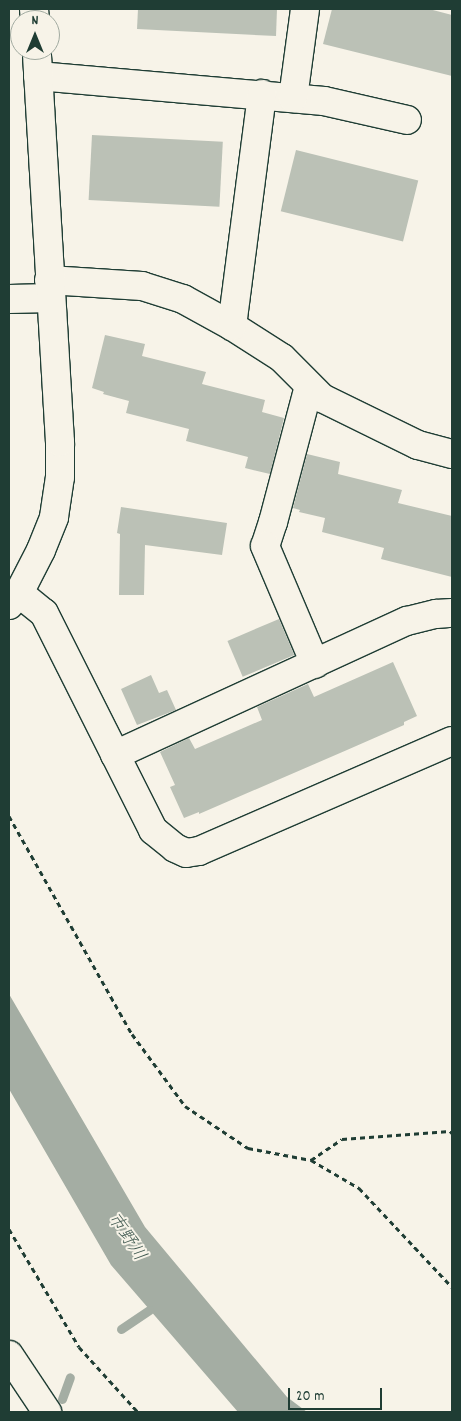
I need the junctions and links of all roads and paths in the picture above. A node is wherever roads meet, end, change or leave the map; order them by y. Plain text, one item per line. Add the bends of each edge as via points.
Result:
1 (305, 9) edge
2 (37, 63) edge
3 (262, 94) junction
4 (293, 98) junction
5 (407, 120) dead end
6 (50, 289) junction
7 (9, 299) edge
8 (232, 326) junction
9 (309, 386) junction
10 (452, 454) edge
11 (14, 599) edge
12 (452, 613) edge
13 (315, 664) junction
14 (452, 741) edge
15 (115, 755) junction
16 (9, 816) edge
17 (452, 1133) edge
18 (311, 1160) junction
19 (9, 1229) edge
20 (452, 1287) edge
21 (9, 1354) edge
22 (43, 1411) edge
23 (138, 1412) edge

1 - 4 street
2 - 3 street
2 - 6 street
3 - 4 street
3 - 8 street
4 - 5 street via 324,101
6 - 7 street
6 - 8 street via 142,286 183,299
6 - 11 street via 60,477 54,517 41,550
8 - 9 street via 282,358
9 - 10 street via 322,398 400,436
9 - 13 street via 265,546
11 - 15 street via 44,613
12 - 13 street via 407,621
13 - 15 street
14 - 15 street via 199,851 186,853 174,848 153,830
16 - 18 path via 132,1034 185,1106 248,1148
17 - 18 path via 342,1139
18 - 20 path via 359,1188
19 - 23 path via 79,1347
21 - 22 street

